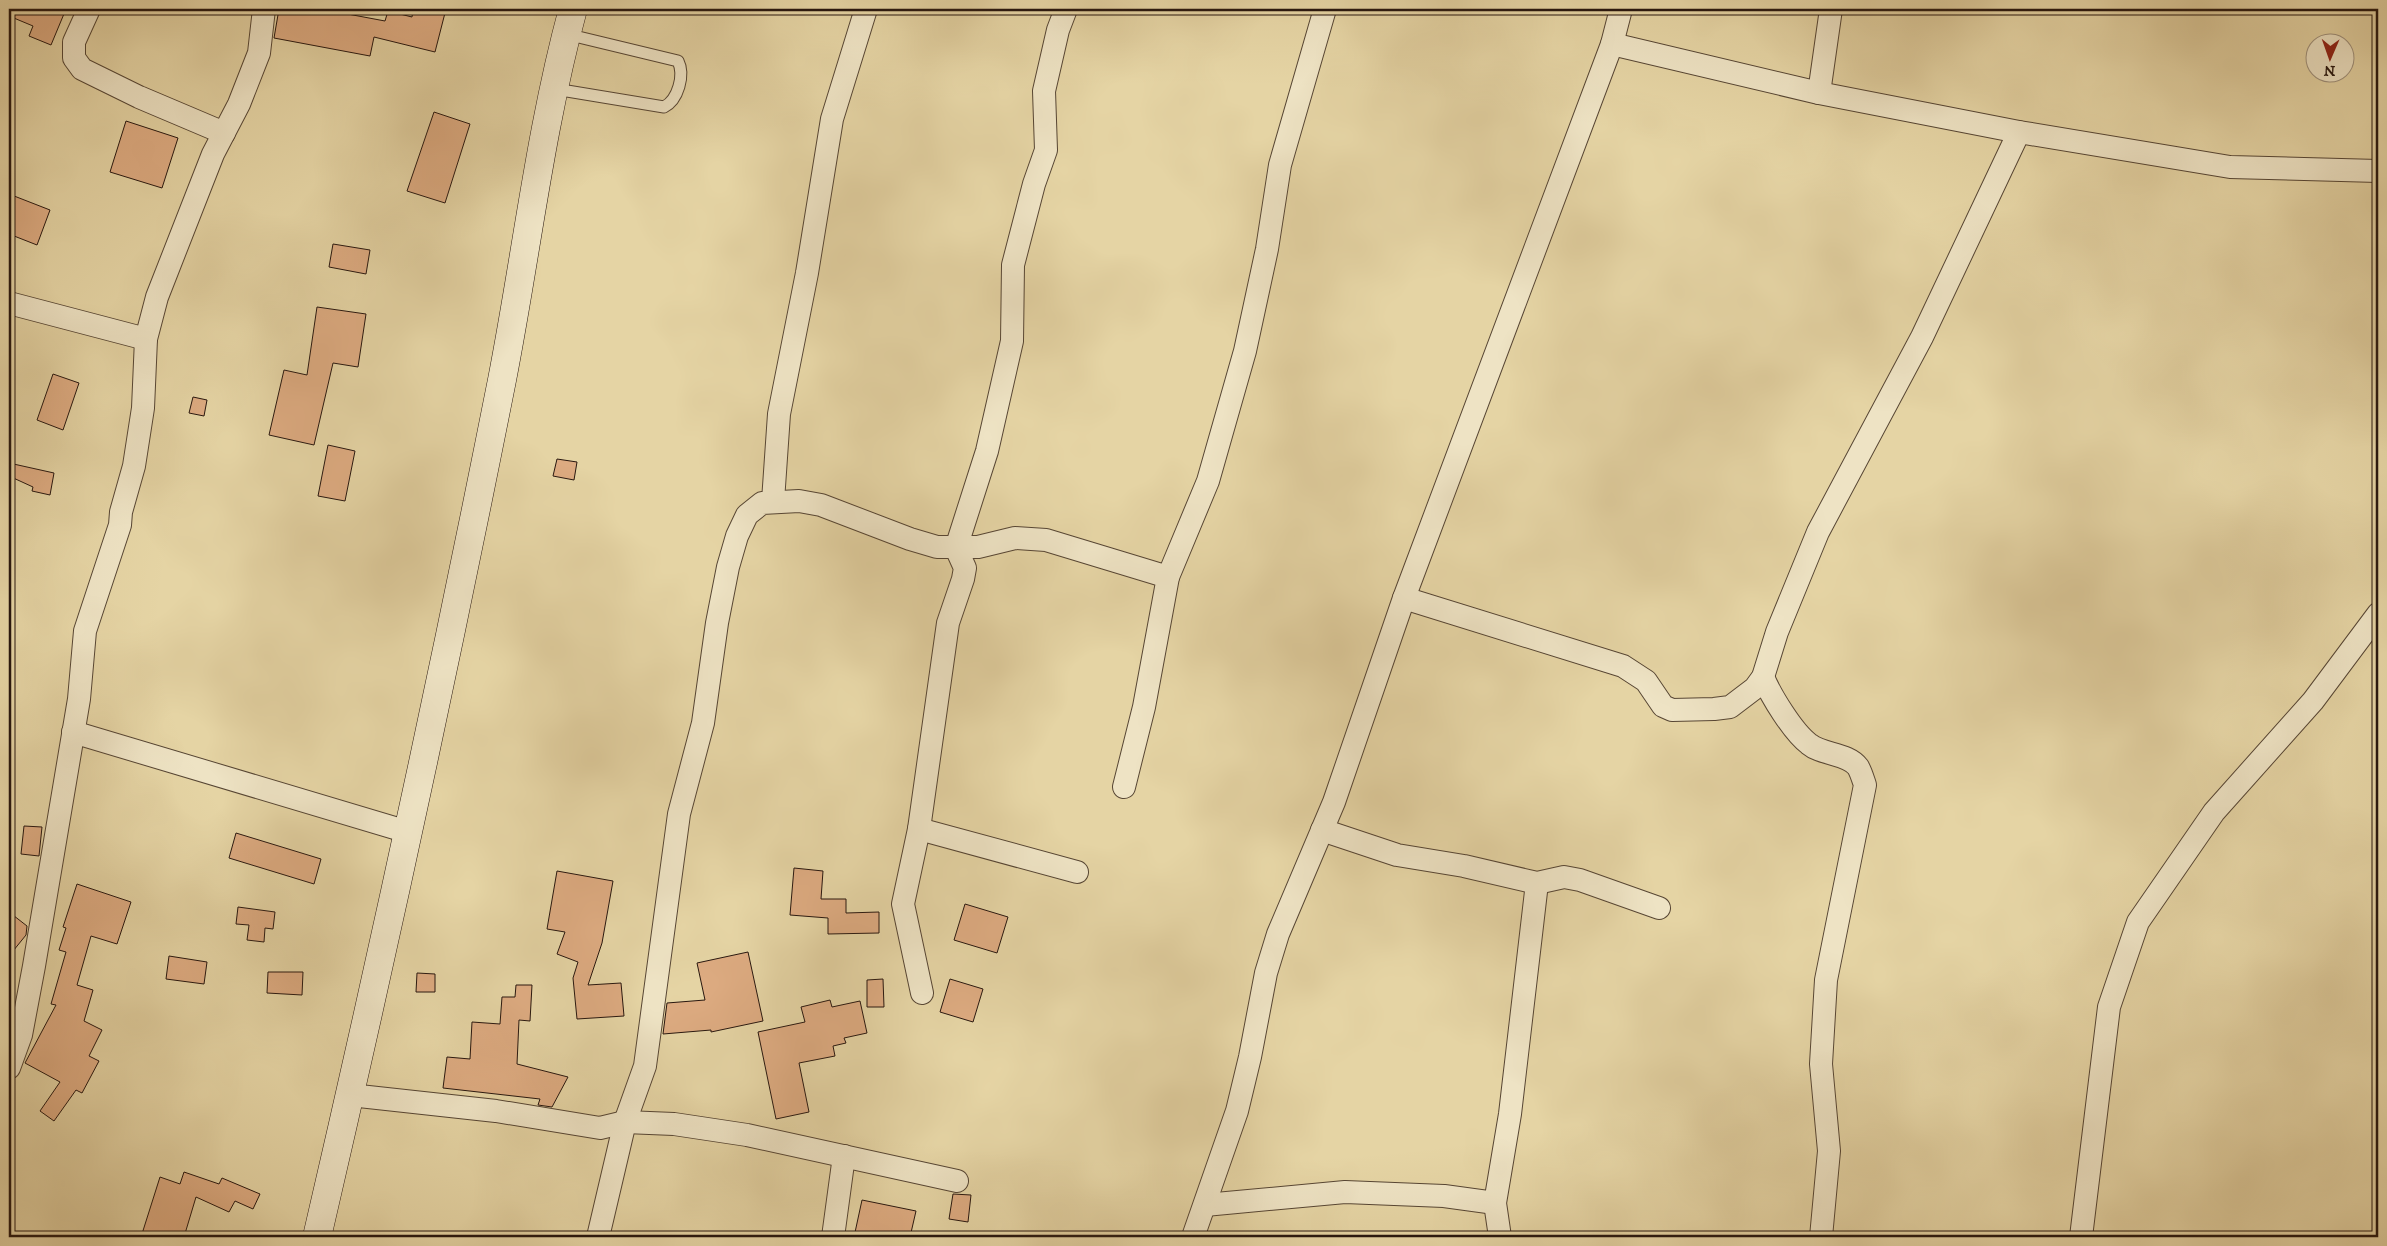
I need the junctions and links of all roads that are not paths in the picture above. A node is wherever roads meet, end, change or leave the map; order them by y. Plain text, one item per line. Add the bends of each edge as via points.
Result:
1 (89, 9) edge
2 (264, 9) edge
3 (573, 9) edge
4 (866, 9) edge
5 (1066, 9) edge
6 (1325, 9) edge
7 (1621, 9) edge
8 (1831, 9) edge
9 (566, 34) junction
10 (1612, 44) junction
11 (555, 89) junction
12 (1819, 93) junction
13 (2019, 132) junction
14 (224, 134) junction
15 (2378, 171) edge
16 (9, 303) edge
17 (146, 339) junction
18 (773, 501) junction
19 (956, 548) junction
20 (1168, 577) junction
21 (1404, 598) junction
22 (2378, 614) edge
23 (1763, 677) junction
24 (74, 732) junction
25 (1124, 787) dead end
26 (919, 829) junction
27 (1322, 830) junction
28 (408, 832) junction
29 (1077, 872) dead end
30 (1536, 883) junction
31 (1659, 908) dead end
32 (922, 993) dead end
33 (9, 1068) edge
34 (350, 1095) junction
35 (625, 1122) junction
36 (844, 1156) junction
37 (957, 1181) dead end
38 (1495, 1203) junction
39 (1205, 1205) junction
40 (317, 1237) edge
41 (598, 1237) edge
42 (833, 1237) edge
43 (1194, 1237) edge
44 (1500, 1237) edge
45 (1820, 1237) edge
46 (2081, 1237) edge

1 - 14 street via 74,42 74,58 82,69
2 - 14 street via 259,52
3 - 9 main road
4 - 18 street via 832,119 806,282 780,414
5 - 19 street via 1044,91 1046,150 1013,265 1012,341 986,451
6 - 20 street via 1280,165 1267,249 1245,352 1208,481
7 - 10 street
8 - 12 street
9 - 11 main road
9 - 11 lane via 678,61 680,81 675,96 664,107
10 - 12 street
10 - 21 street
11 - 28 main road via 502,378
12 - 13 street
13 - 15 street via 2230,167
13 - 23 street via 1922,337 1818,532 1777,632
14 - 17 street via 213,154 157,296
16 - 17 street
17 - 24 street via 143,408 134,466 120,524 86,631
18 - 19 street via 821,505 910,539 937,547
18 - 35 street via 762,503 748,515 737,536 728,567 703,723 679,814 645,1066
19 - 20 street via 990,546 1015,538 1046,540
19 - 26 street via 965,568 948,624
20 - 25 street via 1144,707
21 - 23 street via 1623,666 1646,681 1663,706 1672,710 1730,707 1756,688
21 - 27 street
22 - 46 street via 2313,701 2214,812 2138,922 2109,1007
23 - 45 street via 1773,699 1808,744 1853,763 1865,785 1826,980 1821,1064 1829,1151
24 - 28 street
24 - 33 street via 21,1035
26 - 29 street
26 - 32 street via 903,904
27 - 30 street via 1397,855
27 - 39 street via 1278,934 1266,973 1237,1111
28 - 34 main road
30 - 31 street via 1564,877
30 - 38 street via 1510,1114
34 - 35 street via 496,1111 600,1128
34 - 40 main road
35 - 36 street via 674,1124 747,1135
35 - 41 street
36 - 37 street
36 - 42 street
38 - 39 street via 1444,1196 1345,1192
38 - 44 street
39 - 43 street

